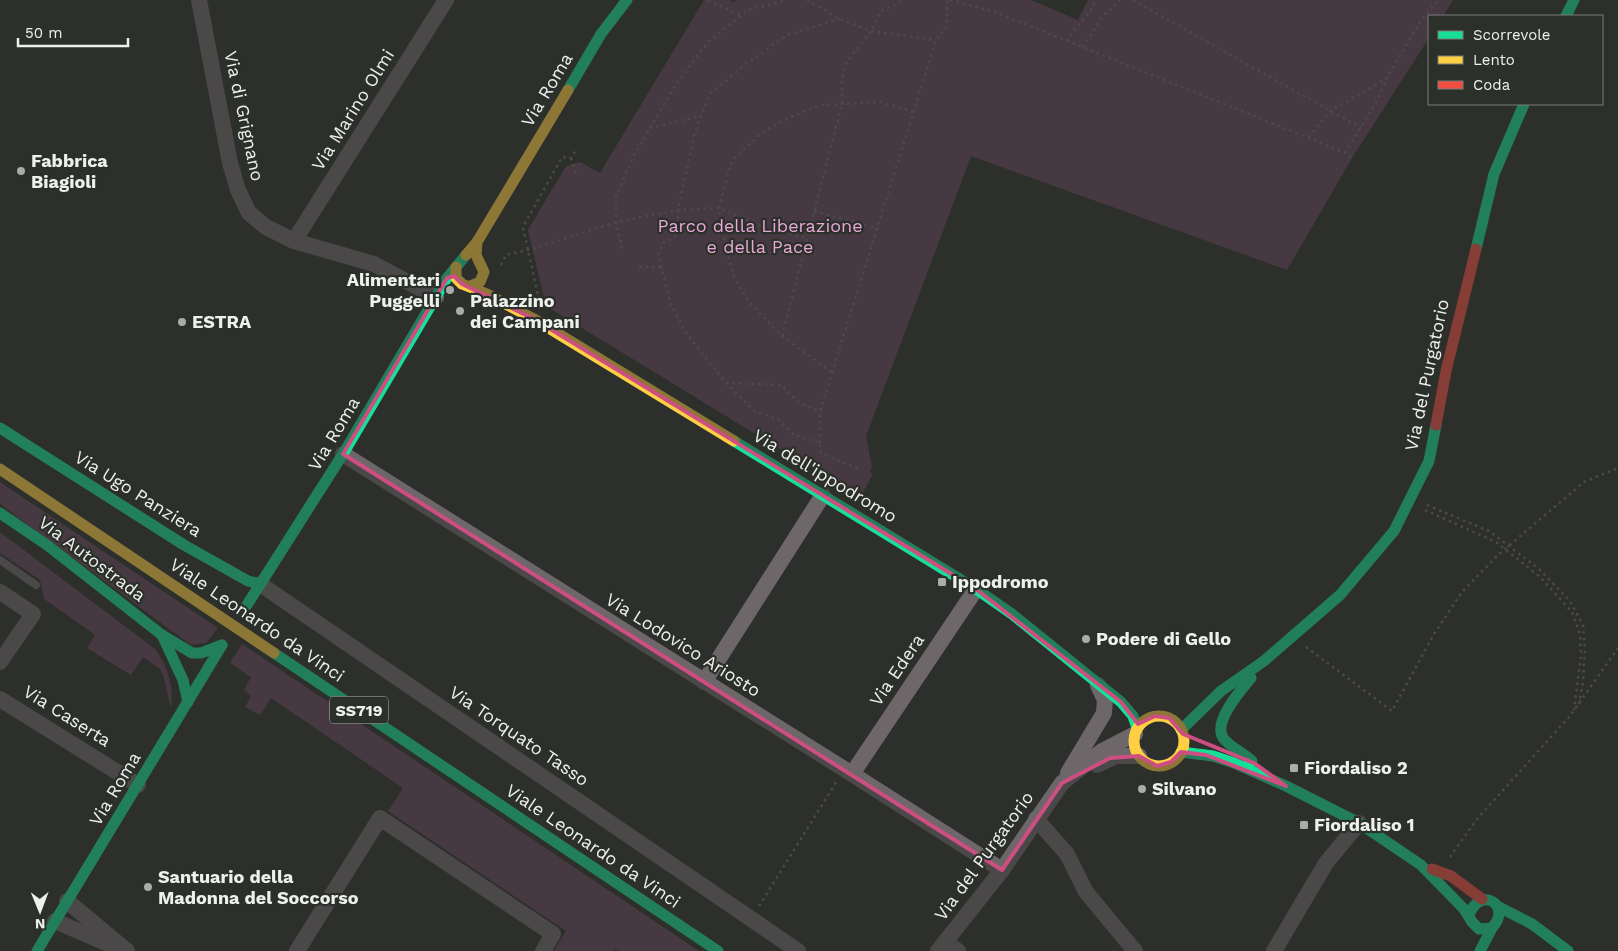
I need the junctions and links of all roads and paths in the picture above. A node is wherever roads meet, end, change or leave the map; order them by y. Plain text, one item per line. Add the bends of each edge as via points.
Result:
1 (199, 0) edge
2 (446, 0) edge
3 (613, 0) edge
4 (627, 0) edge
5 (708, 0) edge
6 (787, 0) edge
7 (807, 0) edge
8 (904, 0) edge
9 (949, 0) edge
10 (1095, 0) edge
11 (1120, 0) edge
12 (1133, 0) edge
13 (1438, 0) edge
14 (1574, 0) edge
15 (1566, 15) edge
16 (741, 16) junction
17 (840, 19) junction
18 (872, 31) junction
19 (601, 34) junction
20 (936, 40) junction
21 (1066, 41) junction
22 (1083, 48) junction
23 (1386, 80) junction
24 (842, 104) junction
25 (1524, 105) edge
26 (1330, 111) junction
27 (914, 112) junction
28 (701, 116) junction
29 (650, 128) junction
30 (1361, 128) junction
31 (1308, 138) junction
32 (576, 150) dead end
33 (1345, 153) junction
34 (571, 158) junction
35 (1352, 158) dead end
36 (576, 177) dead end
37 (719, 208) junction
38 (678, 210) junction
39 (814, 211) junction
40 (616, 222) junction
41 (878, 229) junction
42 (807, 238) junction
43 (294, 241) junction
44 (478, 242) junction
45 (622, 249) dead end
46 (529, 250) junction
47 (479, 261) junction
48 (638, 267) dead end
49 (662, 267) junction
50 (456, 270) junction
51 (498, 270) dead end
52 (470, 286) junction
53 (436, 296) junction
54 (540, 306) dead end
55 (782, 336) junction
56 (831, 372) junction
57 (726, 383) junction
58 (820, 411) junction
59 (0, 428) edge
60 (820, 443) junction
61 (343, 454) junction
62 (1618, 468) edge
63 (0, 469) edge
64 (858, 469) dead end
65 (823, 495) junction
66 (1409, 501) junction
67 (0, 513) edge
68 (1510, 546) junction
69 (1506, 550) junction
70 (0, 560) edge
71 (260, 584) junction
72 (36, 585) dead end
73 (976, 589) junction
74 (0, 592) edge
75 (247, 606) dead end
76 (162, 635) junction
77 (222, 645) joint
78 (1303, 645) dead end
79 (1618, 648) edge
80 (1264, 661) junction
81 (0, 662) edge
82 (704, 682) junction
83 (1096, 682) junction
84 (1221, 691) junction
85 (0, 699) edge
86 (188, 702) junction
87 (1579, 704) junction
88 (1574, 710) junction
89 (1169, 718) junction
90 (1136, 731) junction
91 (1182, 732) junction
92 (1198, 739) dead end
93 (1214, 745) dead end
94 (1181, 752) junction
95 (1139, 756) junction
96 (1254, 763) junction
97 (846, 776) junction
98 (1062, 783) junction
99 (138, 785) junction
100 (1286, 786) junction
101 (1036, 819) junction
102 (1359, 823) junction
103 (1445, 864) dead end
104 (1421, 865) junction
105 (1002, 870) junction
106 (1482, 899) junction
107 (68, 901) junction
108 (1498, 906) junction
109 (756, 915) junction
110 (1469, 915) junction
111 (55, 921) junction
112 (1495, 925) junction
113 (1475, 927) junction
114 (1551, 940) junction
115 (947, 948) edge
116 (37, 951) edge
117 (126, 951) edge
118 (297, 951) edge
119 (544, 951) edge
120 (718, 951) edge
121 (798, 951) edge
122 (1135, 951) edge
123 (1274, 951) edge
124 (1470, 951) edge
125 (1480, 951) edge
126 (1568, 951) edge

1 - 43 street, Via di Grignano via 238,190 249,212 266,227
2 - 43 street, Via Marino Olmi
3 - 19 main road, Via Roma
4 - 19 main road, Via Roma
5 - 16 path
6 - 16 path via 748,10
7 - 17 path
8 - 18 path via 882,11
9 - 20 path via 948,26
9 - 21 path via 995,12
10 - 21 path
11 - 22 path via 1102,17
12 - 26 path
13 - 23 path via 1420,22
14 - 15 main road
16 - 29 path via 708,42 676,84
17 - 18 path
17 - 28 path via 787,35 710,94
18 - 20 path
18 - 24 path via 846,63
19 - 44 main road, Via Roma
20 - 27 path
21 - 22 path
22 - 31 path
23 - 26 path
23 - 30 path
24 - 27 path via 880,102
24 - 37 path via 821,105 790,116 764,131 732,160
24 - 39 path
25 - 66 main road, Via del Purgatorio via 1494,174 1446,371 1429,461
26 - 30 path
26 - 31 path
27 - 41 path
28 - 29 path
28 - 38 path
29 - 40 path via 616,197
30 - 33 path
31 - 33 path
32 - 34 path
33 - 35 path
34 - 36 path
34 - 46 path via 562,157 523,227
37 - 38 path
37 - 42 path via 765,227
37 - 55 path via 734,277 749,302
38 - 40 path
38 - 49 path via 678,231 674,238 664,242 658,254
39 - 41 path
39 - 42 path
40 - 45 path
40 - 46 path
41 - 56 path
42 - 55 path
43 - 53 street, Via di Grignano via 374,264
44 - 47 main road
44 - 50 main road, Via Roma
46 - 51 path via 506,255
46 - 54 path
47 - 50 main road via 473,258
47 - 52 main road via 484,268 483,277 478,284
48 - 49 path
49 - 57 path via 670,302 686,333
50 - 52 main road via 462,284
50 - 53 main road, Via Roma
52 - 65 main road, Via dell'ippodromo via 534,319
53 - 61 main road, Via Roma
55 - 56 path
56 - 58 path
57 - 58 path via 782,385 800,404
57 - 60 path via 754,411 778,419 794,435
58 - 60 path
59 - 71 main road, Via Ugo Panziera via 184,544 248,581
60 - 64 path via 821,453
61 - 71 main road, Via Roma
61 - 82 street, Via Lodovico Ariosto
62 - 68 path via 1584,482
63 - 120 main road, Viale Leonardo da Vinci / SS719
65 - 73 main road, Via dell'ippodromo
65 - 82 street
66 - 68 path via 1489,531
66 - 69 path via 1496,542
66 - 80 main road, Via del Purgatorio via 1394,531 1340,595
67 - 76 main road, Via Autostrada
68 - 69 path
68 - 87 path via 1538,568 1570,602 1583,624 1585,648
69 - 78 path via 1462,592 1434,634 1392,712
69 - 88 path via 1540,577 1572,612 1580,634 1581,656
70 - 72 lane
71 - 75 main road, Via Roma
71 - 109 street, Via Torquato Tasso
73 - 83 main road, Via dell'ippodromo
73 - 97 street, Via Edera
74 - 81 street via 33,614
76 - 77 main road, Via Autostrada via 192,653
76 - 86 main road, Via Autostrada via 183,680
77 - 86 main road, Via Roma
79 - 87 path
80 - 84 main road
80 - 96 main road via 1227,711 1220,728 1221,737
82 - 97 street, Via Lodovico Ariosto
83 - 90 main road, Via dell'ippodromo via 1125,706 1133,716
83 - 98 street via 1105,700 1104,713
84 - 89 main road
84 - 91 main road
85 - 99 street, Via Caserta
86 - 99 main road, Via Roma
87 - 88 path
88 - 103 path via 1477,819
89 - 90 main road, Via del Purgatorio via 1148,718
89 - 91 main road
90 - 95 main road via 1134,742
90 - 98 street, Via del Purgatorio via 1102,751
91 - 92 main road
91 - 94 main road
93 - 96 main road
94 - 95 main road, Via del Purgatorio via 1171,762 1157,766
94 - 100 main road via 1222,758
95 - 98 street, Via del Purgatorio via 1110,758
96 - 100 main road
97 - 105 street, Via Lodovico Ariosto
97 - 109 path
98 - 101 street, Via del Purgatorio
99 - 107 main road, Via Roma
100 - 102 main road
101 - 105 street, Via del Purgatorio
101 - 122 street via 1068,854 1086,892
102 - 104 main road
102 - 123 street via 1326,863
104 - 106 main road via 1451,876
104 - 110 main road
105 - 115 street, Via del Purgatorio
106 - 108 main road via 1491,900
106 - 110 main road via 1474,903
107 - 111 main road, Via Roma
107 - 117 street
108 - 112 main road via 1500,914
108 - 114 main road via 1537,927
109 - 121 street, Via Torquato Tasso
110 - 113 main road
111 - 116 main road, Via Roma
111 - 117 street
112 - 113 main road via 1483,930
112 - 114 main road via 1512,925
112 - 125 main road
113 - 124 main road
114 - 126 main road
118 - 119 street via 380,818 553,934

